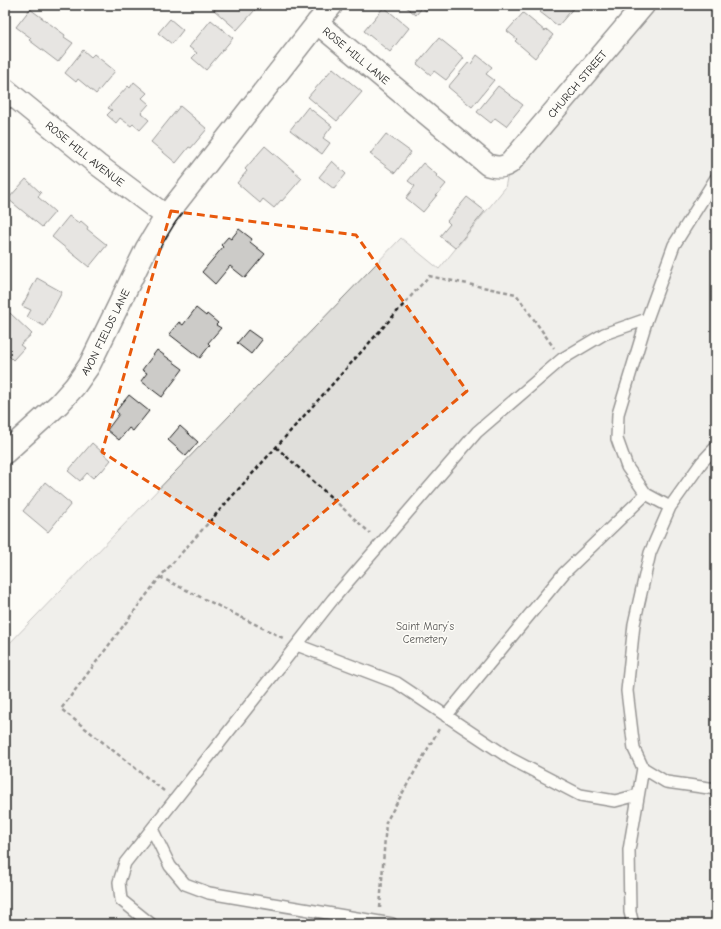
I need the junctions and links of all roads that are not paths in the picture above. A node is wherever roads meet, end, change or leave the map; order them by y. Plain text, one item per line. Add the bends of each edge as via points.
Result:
1 (332, 5) edge
2 (644, 5) edge
3 (317, 23) junction
4 (5, 89) edge
5 (510, 163) joint
6 (715, 181) edge
7 (184, 194) joint
8 (166, 216) junction
9 (647, 319) junction
10 (716, 447) edge
11 (5, 453) edge
12 (646, 494) junction
13 (670, 507) junction
14 (297, 645) junction
15 (446, 716) junction
16 (643, 768) junction
17 (716, 789) edge
18 (638, 795) junction
19 (152, 829) junction
20 (151, 924) edge
21 (392, 924) edge
22 (633, 924) edge

1 - 3 street
2 - 5 street, CHURCH STREET
3 - 5 street, ROSE HILL LANE via 488,164 500,167
3 - 7 street, ROSE HILL LANE
4 - 8 street, ROSE HILL AVENUE via 98,165
6 - 9 lane via 674,245
7 - 8 street, AVON FIELDS LANE
8 - 11 street, AVON FIELDS LANE via 146,249 89,366 59,404
9 - 12 lane via 618,414 617,439 627,467
9 - 14 lane via 604,334 562,359 477,432
10 - 13 lane
12 - 13 lane
12 - 15 lane via 564,573
13 - 16 lane via 650,553 634,624 627,691 634,749
14 - 15 lane via 397,684
14 - 19 lane
15 - 18 lane via 511,759 580,794 614,801
16 - 17 lane via 666,782
16 - 18 lane
18 - 22 lane via 629,850 630,912
19 - 20 lane via 125,863 119,882 121,900
19 - 21 lane via 170,866 185,884 209,893

